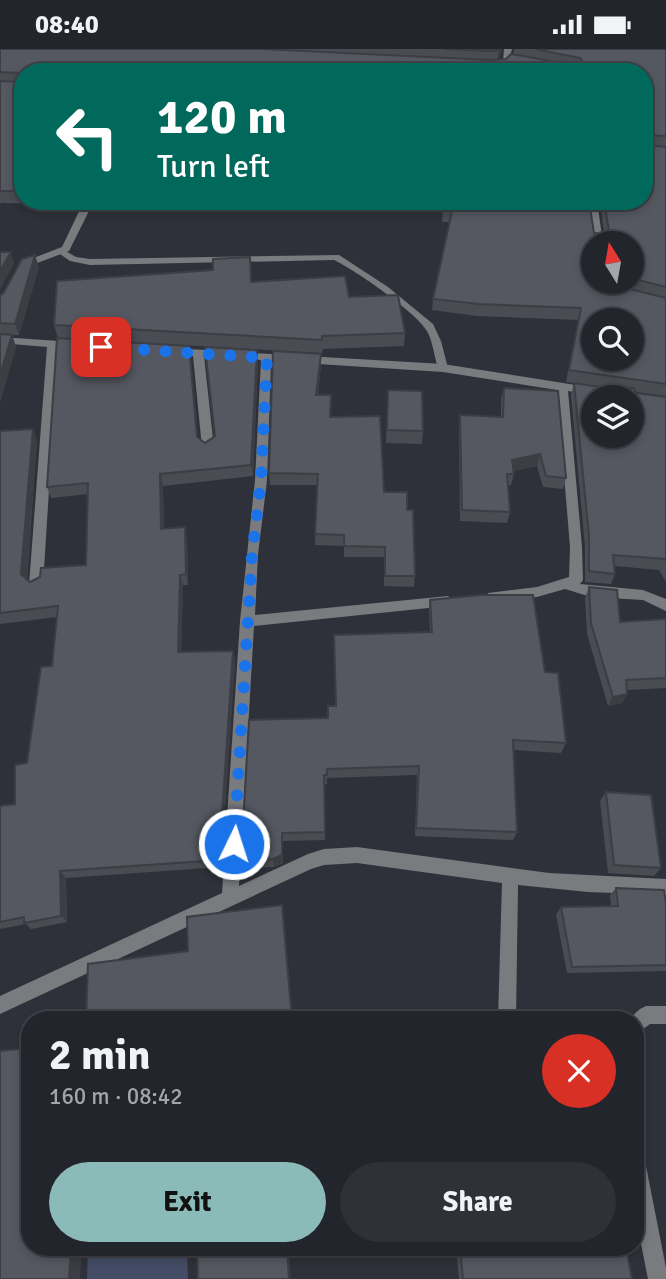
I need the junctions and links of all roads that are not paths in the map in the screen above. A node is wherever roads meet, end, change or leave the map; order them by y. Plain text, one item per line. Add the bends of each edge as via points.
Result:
1 (508, 49) edge
2 (506, 59) junction
3 (502, 63) edge
4 (531, 63) edge
5 (85, 210) edge
6 (593, 210) edge
7 (596, 231) edge
8 (62, 252) junction
9 (15, 276) edge
10 (0, 340) edge
11 (53, 343) junction
12 (93, 346) edge
13 (158, 351) edge
14 (198, 353) junction
15 (267, 358) junction
16 (443, 368) junction
17 (562, 387) junction
18 (581, 390) edge
19 (208, 448) edge
20 (567, 584) junction
21 (36, 585) edge
22 (666, 606) edge
23 (247, 621) junction
24 (510, 876) junction
25 (666, 887) edge
26 (230, 898) junction
27 (0, 1005) edge
28 (507, 1011) edge
29 (666, 1015) edge
30 (644, 1018) edge
31 (644, 1207) edge
32 (658, 1279) edge

1 - 2 street
2 - 3 street
2 - 4 street
5 - 8 street
6 - 7 street
8 - 9 street via 28,262
8 - 16 street via 90,262 336,257 422,317
10 - 11 street
11 - 12 street
11 - 21 street
13 - 14 street
14 - 15 street
14 - 19 street
15 - 16 street
15 - 23 street
16 - 17 street
17 - 18 street
17 - 20 street via 578,573 576,580
20 - 22 street via 584,591 641,594
20 - 23 street via 537,592
23 - 26 street
24 - 25 street
24 - 26 street via 339,855 308,862
24 - 28 street
26 - 27 street
29 - 30 street
31 - 32 street

